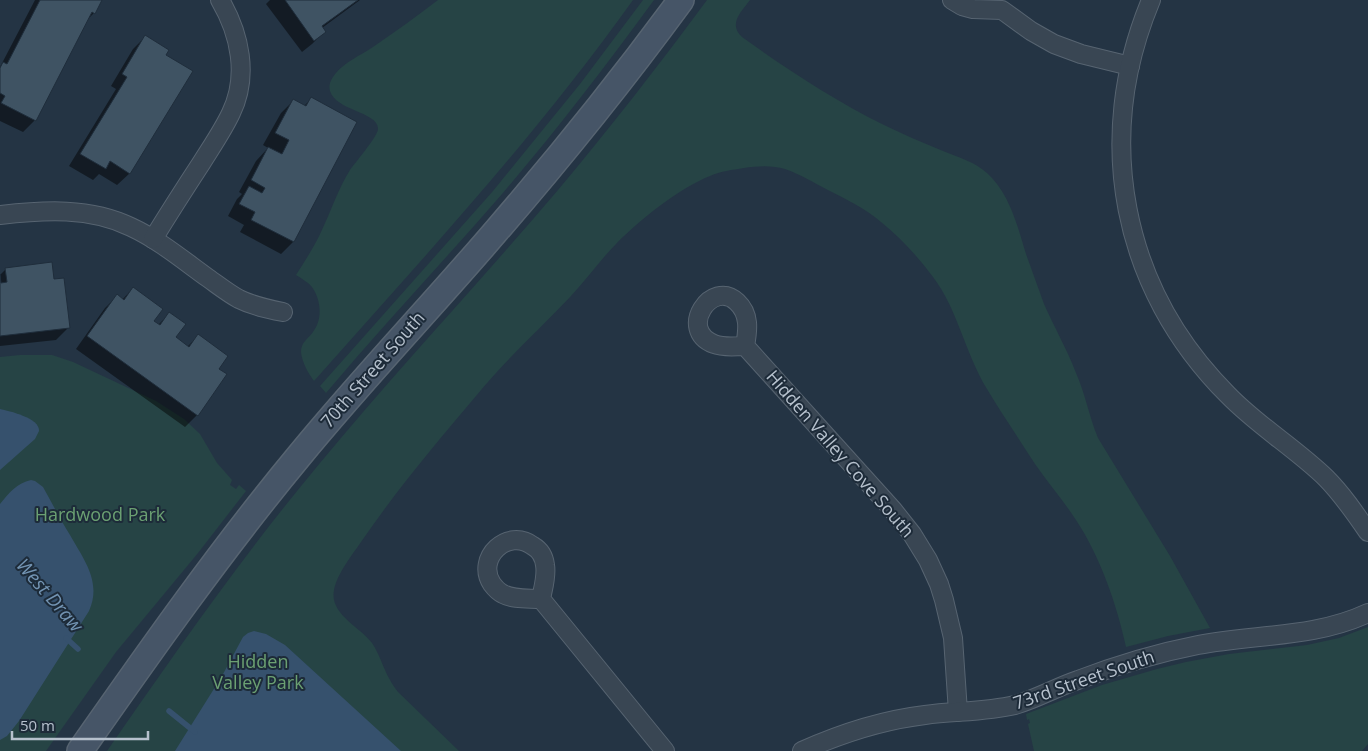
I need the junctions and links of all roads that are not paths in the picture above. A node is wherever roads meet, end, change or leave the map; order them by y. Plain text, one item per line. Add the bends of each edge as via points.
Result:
1 (220, 0) edge
2 (681, 0) edge
3 (952, 0) edge
4 (1152, 0) edge
5 (1002, 5) edge
6 (1130, 66) junction
7 (0, 215) edge
8 (153, 239) junction
9 (283, 312) dead end
10 (745, 346) dead end
11 (1368, 532) edge
12 (541, 599) dead end
13 (1368, 613) edge
14 (958, 712) junction
15 (80, 751) edge
16 (664, 751) edge
17 (802, 751) edge

1 - 8 street via 230,18 239,48 241,72 238,94 227,121
2 - 15 main road, 70th Street South via 544,175 274,486
3 - 5 street via 973,9
4 - 6 street via 1137,37
5 - 6 street via 1019,22 1048,41 1081,54
6 - 11 street via 1122,123 1123,181 1135,240 1158,300 1180,338 1218,386 1326,478
7 - 8 street via 55,211 87,213 118,221
8 - 9 street via 234,296
10 - 14 street, Hidden Valley Cove South via 894,510 928,560 944,600 953,638
12 - 16 street
13 - 14 street, 73rd Street South via 1316,630 1167,652 1086,676 1015,704
14 - 17 street, 73rd Street South via 884,723

